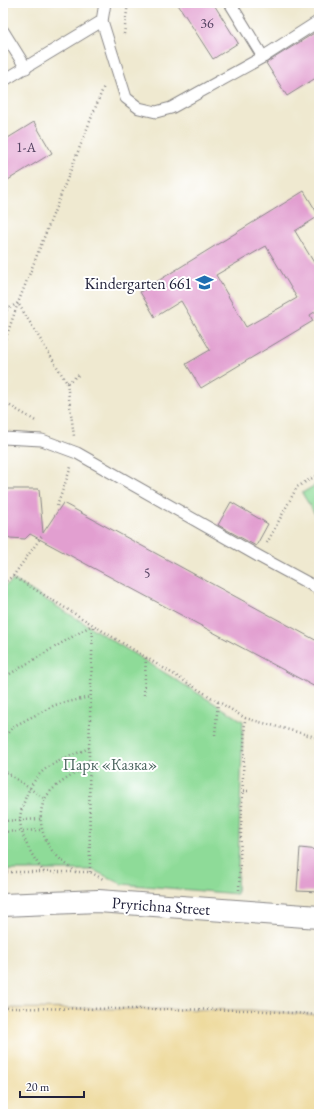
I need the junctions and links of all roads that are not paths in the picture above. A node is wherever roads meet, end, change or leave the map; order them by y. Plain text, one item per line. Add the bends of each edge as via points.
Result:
1 (105, 3) edge
2 (230, 3) edge
3 (102, 21) junction
4 (319, 21) edge
5 (3, 30) edge
6 (263, 57) junction
7 (26, 68) junction
8 (3, 81) edge
9 (3, 438) edge
10 (319, 589) edge
11 (3, 905) edge
12 (319, 917) edge

1 - 3 lane
2 - 6 lane
3 - 6 lane via 126,98 139,108 156,112 171,108
3 - 7 lane
4 - 6 lane
5 - 7 lane
7 - 8 lane
9 - 10 lane via 42,440 77,453
11 - 12 street, Pryrichna Street via 98,901

